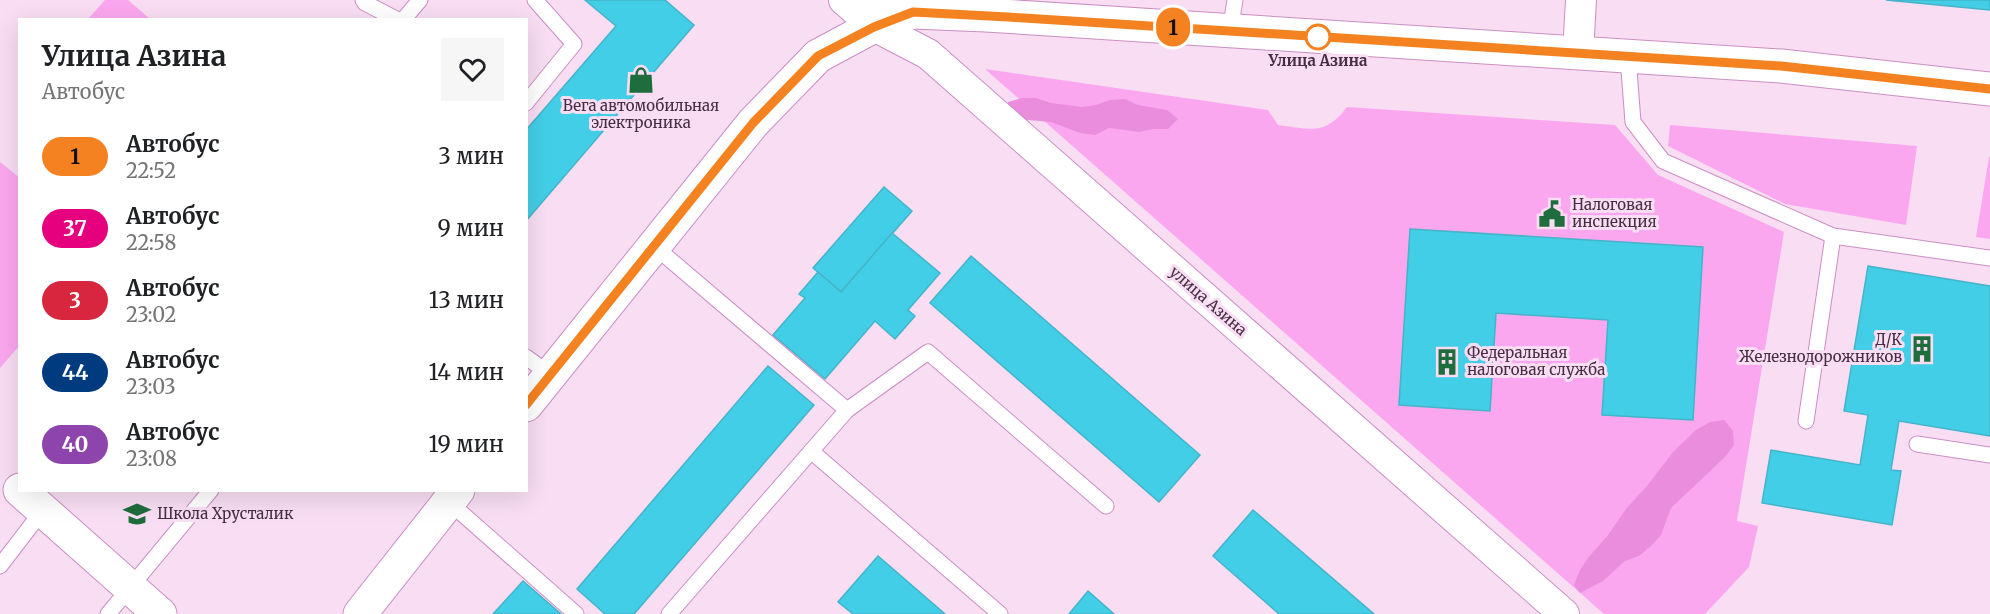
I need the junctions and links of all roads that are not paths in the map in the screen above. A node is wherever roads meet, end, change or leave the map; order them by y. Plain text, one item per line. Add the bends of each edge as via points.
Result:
1 (363, 0) edge
2 (420, 0) edge
3 (535, 0) edge
4 (844, 0) edge
5 (1581, 0) edge
6 (879, 13) edge
7 (1232, 16) edge
8 (394, 18) edge
9 (405, 18) edge
10 (1578, 53) junction
11 (1628, 57) junction
12 (1990, 89) edge
13 (528, 101) edge
14 (1833, 236) junction
15 (654, 246) junction
16 (1990, 258) edge
17 (539, 366) edge
18 (528, 399) edge
19 (847, 410) junction
20 (1806, 421) dead end
21 (1917, 444) dead end
22 (811, 450) junction
23 (1990, 455) edge
24 (0, 473) edge
25 (18, 489) edge
26 (209, 492) edge
27 (454, 496) edge
28 (27, 497) edge
29 (1106, 506) dead end
30 (0, 566) edge
31 (130, 588) junction
32 (108, 614) edge
33 (160, 614) edge
34 (360, 614) edge
35 (576, 614) edge
36 (669, 614) edge
37 (1000, 614) edge
38 (1564, 614) edge

1 - 8 lane
2 - 9 lane
3 - 13 lane via 574,44
4 - 6 street, улица Азина
5 - 10 street
6 - 7 main road
6 - 15 main road via 818,56 753,123
6 - 38 street, улица Азина
7 - 10 main road
10 - 11 main road
11 - 12 main road via 1789,67
11 - 14 lane via 1633,122 1663,161
14 - 16 lane
14 - 20 lane
15 - 17 main road
15 - 19 lane
17 - 18 main road
19 - 22 lane
19 - 29 lane via 928,352
21 - 23 lane
22 - 36 lane
22 - 37 lane
24 - 25 main road
26 - 31 lane
27 - 34 main road
27 - 35 lane
28 - 30 lane
28 - 31 main road
31 - 32 lane
31 - 33 main road

